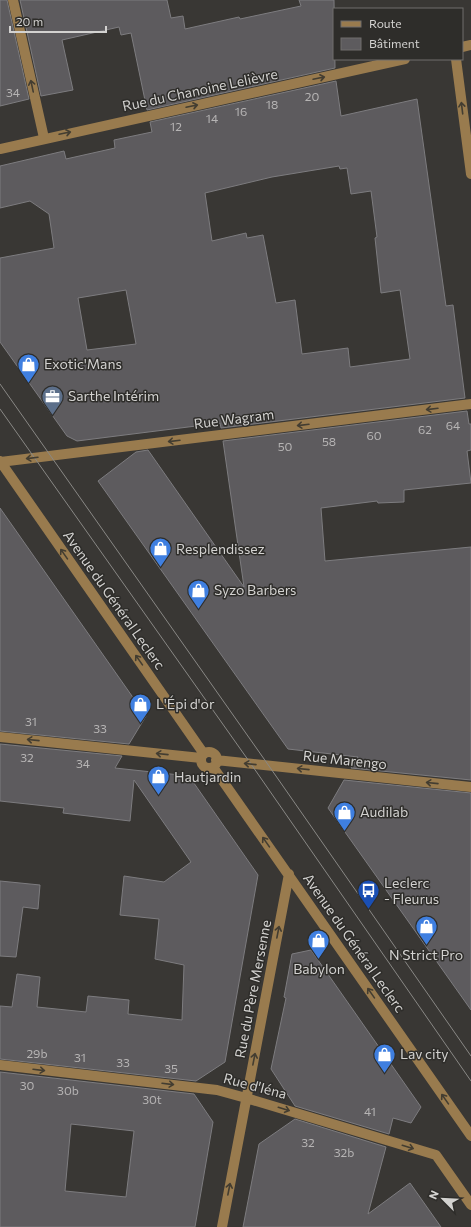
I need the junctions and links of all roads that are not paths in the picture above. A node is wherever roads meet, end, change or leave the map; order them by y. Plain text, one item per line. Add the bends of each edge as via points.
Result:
1 (13, 0) edge
2 (400, 60) edge
3 (456, 60) edge
4 (44, 138) junction
5 (0, 149) edge
6 (471, 174) edge
7 (471, 404) edge
8 (0, 462) edge
9 (0, 737) edge
10 (203, 756) junction
11 (214, 763) junction
12 (471, 787) edge
13 (289, 874) junction
14 (0, 1065) edge
15 (246, 1098) junction
16 (471, 1136) edge
17 (471, 1205) edge
18 (222, 1227) edge

4 -> 1 street
4 -> 2 street, Rue du Chanoine Lelièvre
6 -> 3 street
4 - 5 street, Rue du Chanoine Lelièvre
7 -> 8 street, Rue Wagram
10 -> 8 street, Avenue du Général Leclerc
10 -> 9 street
10 - 11 street via 203,766 208,768
12 -> 11 street, Rue Marengo
13 -> 11 street, Avenue du Général Leclerc
15 -> 13 street, Rue du Père Mersenne
16 -> 13 street, Avenue du Général Leclerc
14 -> 15 street, Rue d'Iéna via 217,1090
15 -> 17 street, Rue d'Iéna via 436,1155
18 -> 15 street, Rue du Père Mersenne

